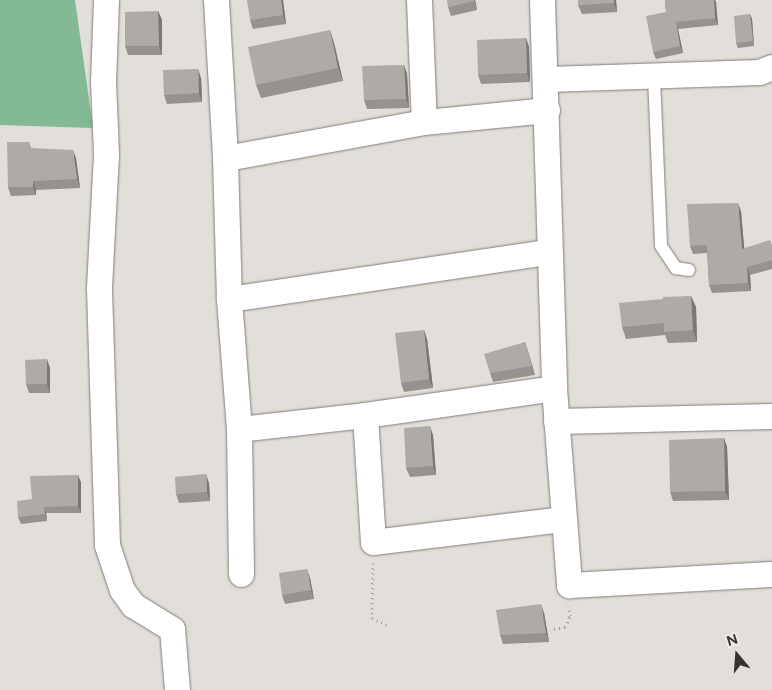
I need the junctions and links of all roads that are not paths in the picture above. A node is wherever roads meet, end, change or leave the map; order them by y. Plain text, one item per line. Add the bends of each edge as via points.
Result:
1 (106, 0) edge
2 (216, 0) edge
3 (419, 0) edge
4 (542, 0) edge
5 (772, 67) edge
6 (654, 77) junction
7 (547, 79) junction
8 (547, 110) junction
9 (424, 122) junction
10 (225, 158) junction
11 (549, 252) junction
12 (689, 270) dead end
13 (229, 299) junction
14 (554, 388) junction
15 (365, 415) junction
16 (772, 416) edge
17 (556, 422) junction
18 (239, 429) junction
19 (564, 519) junction
20 (241, 574) dead end
21 (772, 574) edge
22 (177, 690) edge

1 - 22 street via 103,81 106,154 98,289 107,545 122,590 133,605 172,628
2 - 10 street
3 - 9 street
4 - 7 street
5 - 6 street via 759,72
6 - 7 street
6 - 12 lane via 661,246 676,268
7 - 8 street
8 - 9 street
8 - 11 street
9 - 10 street
10 - 13 street
11 - 13 street
11 - 14 street
13 - 18 street
14 - 15 street
14 - 17 street
15 - 18 street
15 - 19 street via 373,542
16 - 17 street
17 - 19 street
18 - 20 street
19 - 21 street via 569,585

